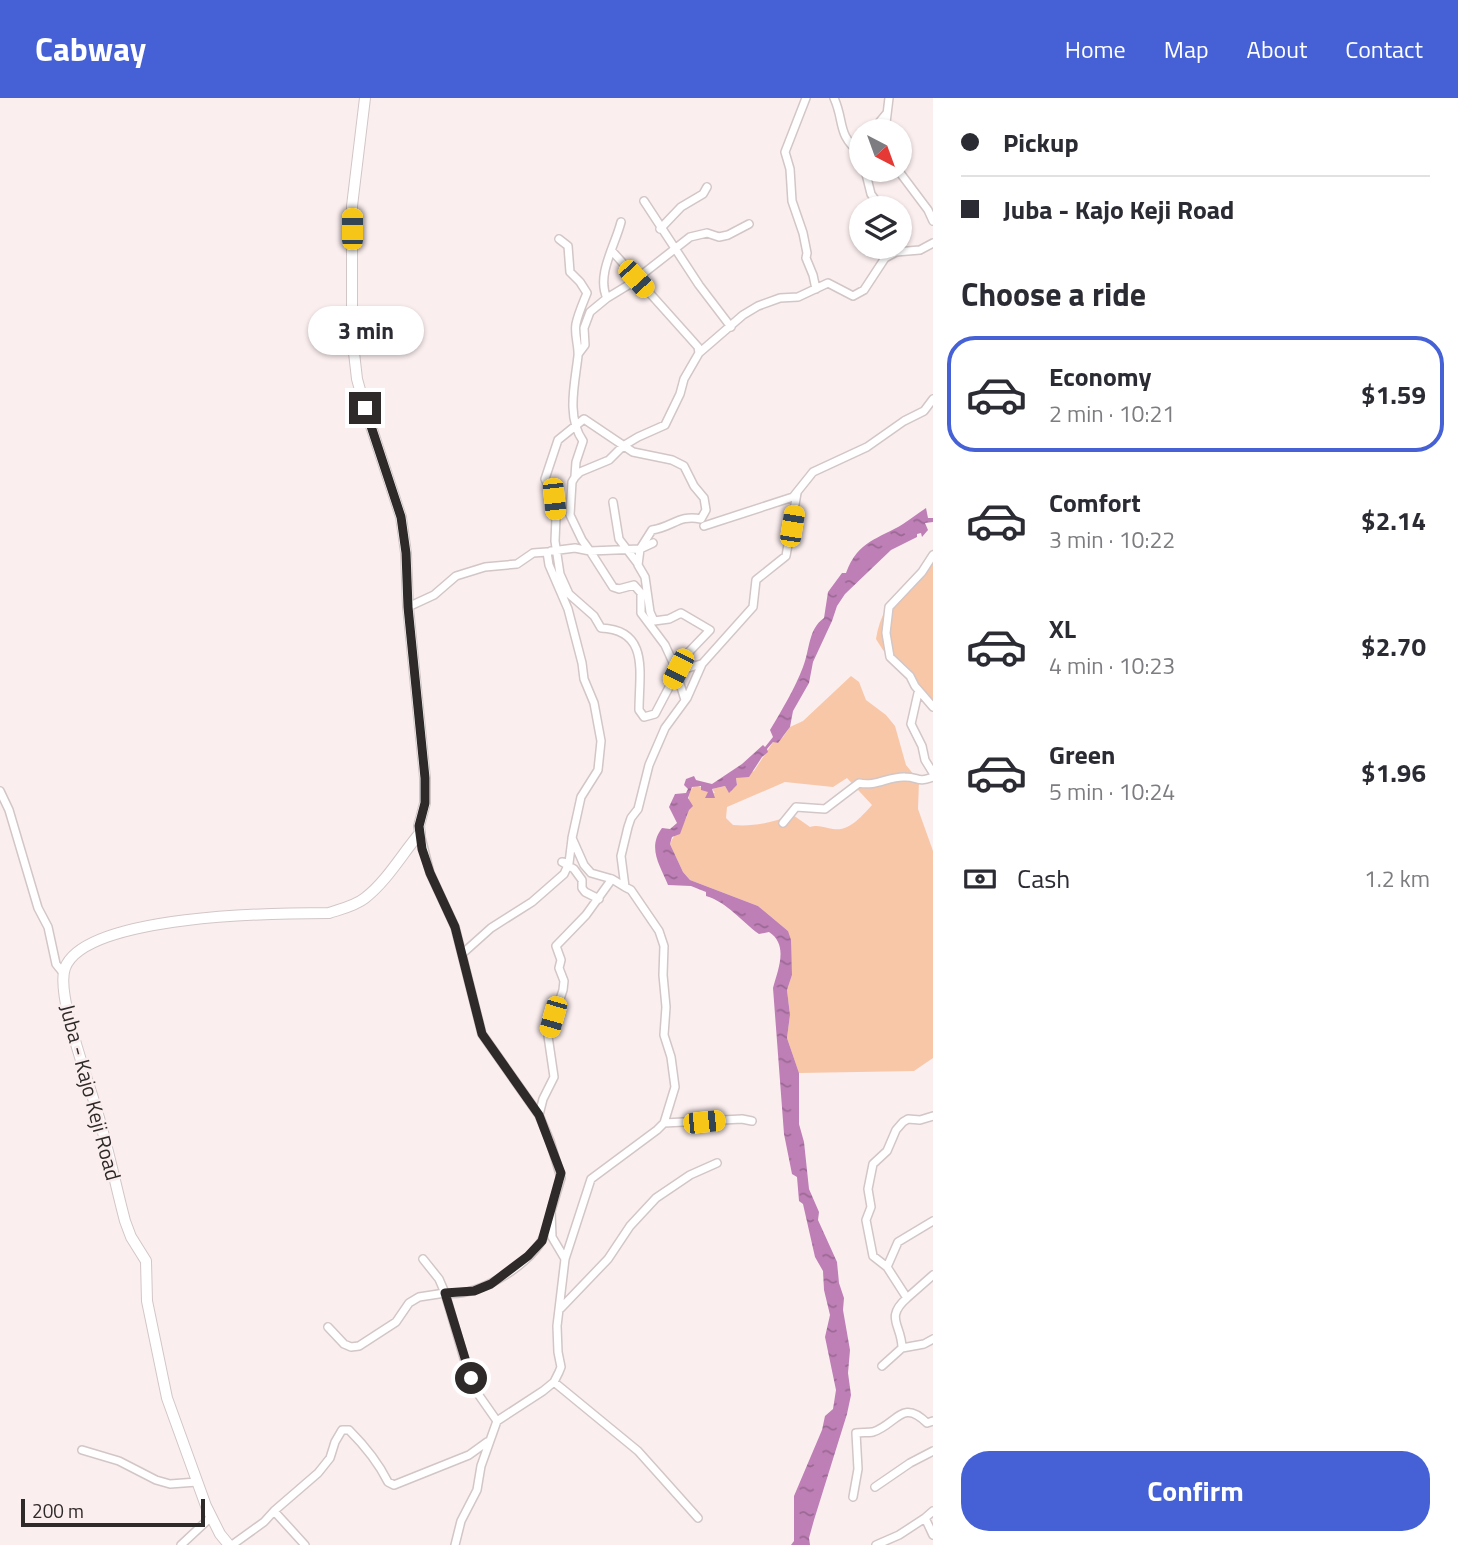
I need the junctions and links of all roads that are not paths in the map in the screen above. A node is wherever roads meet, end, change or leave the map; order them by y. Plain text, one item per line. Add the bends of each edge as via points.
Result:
1 (365, 98) edge
2 (806, 98) edge
3 (834, 98) edge
4 (886, 99) edge
5 (887, 113) junction
6 (882, 119) edge
7 (886, 119) edge
8 (849, 142) edge
9 (907, 182) edge
10 (707, 187) dead end
11 (644, 201) dead end
12 (933, 221) edge
13 (621, 222) dead end
14 (749, 224) dead end
15 (660, 229) junction
16 (559, 239) dead end
17 (933, 243) edge
18 (675, 248) junction
19 (612, 251) junction
20 (912, 252) edge
21 (885, 259) edge
22 (636, 279) junction
23 (816, 289) junction
24 (607, 298) junction
25 (731, 327) junction
26 (579, 353) junction
27 (699, 353) junction
28 (933, 399) edge
29 (575, 477) junction
30 (797, 494) junction
31 (613, 502) dead end
32 (704, 526) dead end
33 (653, 543) dead end
34 (625, 548) junction
35 (640, 549) junction
36 (590, 551) junction
37 (547, 552) junction
38 (933, 555) edge
39 (638, 565) junction
40 (408, 607) junction
41 (702, 664) junction
42 (675, 667) junction
43 (918, 693) dead end
44 (685, 700) junction
45 (933, 707) edge
46 (933, 775) edge
47 (0, 791) edge
48 (783, 823) dead end
49 (420, 833) junction
50 (572, 838) junction
51 (569, 863) junction
52 (612, 879) junction
53 (625, 887) junction
54 (599, 899) junction
55 (462, 954) junction
56 (64, 974) junction
57 (539, 1115) junction
58 (933, 1116) edge
59 (752, 1121) dead end
60 (664, 1123) junction
61 (717, 1163) dead end
62 (551, 1212) junction
63 (933, 1221) edge
64 (423, 1259) dead end
65 (565, 1259) junction
66 (887, 1268) junction
67 (933, 1275) edge
68 (445, 1293) junction
69 (907, 1298) junction
70 (560, 1308) junction
71 (328, 1327) dead end
72 (933, 1339) edge
73 (902, 1348) junction
74 (882, 1366) dead end
75 (554, 1382) junction
76 (497, 1421) junction
77 (933, 1421) edge
78 (488, 1441) junction
79 (82, 1450) dead end
80 (933, 1451) edge
81 (197, 1482) junction
82 (875, 1487) dead end
83 (853, 1497) dead end
84 (274, 1511) junction
85 (933, 1511) edge
86 (211, 1517) junction
87 (698, 1518) dead end
88 (925, 1518) junction
89 (933, 1535) edge
90 (181, 1545) edge
91 (230, 1545) edge
92 (305, 1545) edge
93 (455, 1545) edge
94 (876, 1545) edge

1 - 40 main road via 352,206 352,335 365,408 401,517
2 - 23 street via 785,152 792,201
3 - 8 street
4 - 5 street
5 - 6 street
5 - 7 street
9 - 12 street
10 - 15 street
11 - 15 street
13 - 19 street
14 - 18 street via 719,237 707,233 690,237
15 - 18 street
16 - 26 street via 568,246 570,272 587,293 575,325
17 - 20 street
18 - 22 street
18 - 25 street
19 - 22 street
19 - 24 street via 604,274
21 - 23 street via 864,290 853,296 828,283
22 - 24 street
22 - 27 street via 691,338
23 - 25 street via 758,306
24 - 26 street via 590,312 584,328 585,345
25 - 27 street
26 - 29 street via 574,422 583,441
27 - 29 street via 665,425
28 - 30 street via 924,411 867,447 813,472
29 - 36 street via 570,515
30 - 32 street
30 - 41 street via 786,556 756,580 752,607
31 - 34 street via 619,539
33 - 35 street
34 - 35 street
34 - 36 street
34 - 39 street
35 - 39 street
35 - 39 street via 652,530 667,528 688,516 701,519 706,510 704,498 684,466 633,452 584,419 558,440 545,479 554,499 560,574 569,594 601,628 616,629 637,647 639,710 644,717 655,714 686,655 710,630 681,613 654,621
36 - 37 street
36 - 42 street via 613,587 634,585 641,593 641,613
37 - 40 street via 533,553 517,564 463,573
37 - 50 street via 568,609 601,741 598,770 581,797
38 - 45 street via 889,607 886,633 890,657
40 - 49 main road via 425,778
41 - 42 street
41 - 44 street
42 - 44 street
43 - 46 street via 911,724
44 - 53 street via 665,728 628,827 621,856
46 - 48 street via 919,781 906,777 859,783 825,809 796,807
47 - 56 street via 48,927 56,964
49 - 55 street via 430,873
49 - 56 main road, Juba - Kajo Keji Road via 365,899 348,908 329,913 206,917 120,932 80,949
50 - 51 street
50 - 52 street via 583,865 591,873
51 - 54 street via 562,862 575,869 585,892
51 - 55 street via 564,874 533,902 491,928
52 - 53 street
52 - 54 street
53 - 60 street via 659,931 664,946 664,1035 675,1087
54 - 57 street via 556,946 564,981 548,1036 554,1077
55 - 57 street via 482,1034
56 - 81 main road, Juba - Kajo Keji Road via 68,1011 125,1222 146,1261 147,1301 167,1398
57 - 62 street via 561,1173
58 - 66 street via 903,1122 887,1151 873,1164 866,1220 873,1256
59 - 60 street
60 - 65 street via 591,1179
61 - 70 street via 656,1198 608,1259
62 - 65 street via 552,1237
62 - 68 street via 542,1241 511,1270 474,1291
63 - 66 street via 898,1242
64 - 68 street
65 - 70 street
66 - 69 street
67 - 69 street
68 - 71 street via 409,1303 396,1322 359,1346 344,1345
68 - 76 street via 468,1371
69 - 73 street via 898,1305 894,1321
70 - 75 street via 557,1340 561,1367
72 - 73 street
73 - 74 street
75 - 76 street
75 - 87 street via 638,1451
76 - 78 street
77 - 83 street via 927,1423 917,1413 906,1412 873,1432 856,1433 858,1469
78 - 84 street via 469,1455 392,1485 360,1441 349,1430 342,1430 318,1474
78 - 93 street via 477,1490
79 - 81 street via 170,1484
80 - 82 street
81 - 86 main road, Juba - Kajo Keji Road
84 - 91 street
84 - 92 street
85 - 88 street
86 - 90 street
86 - 91 main road, Juba - Kajo Keji Road
88 - 89 street
88 - 94 street

